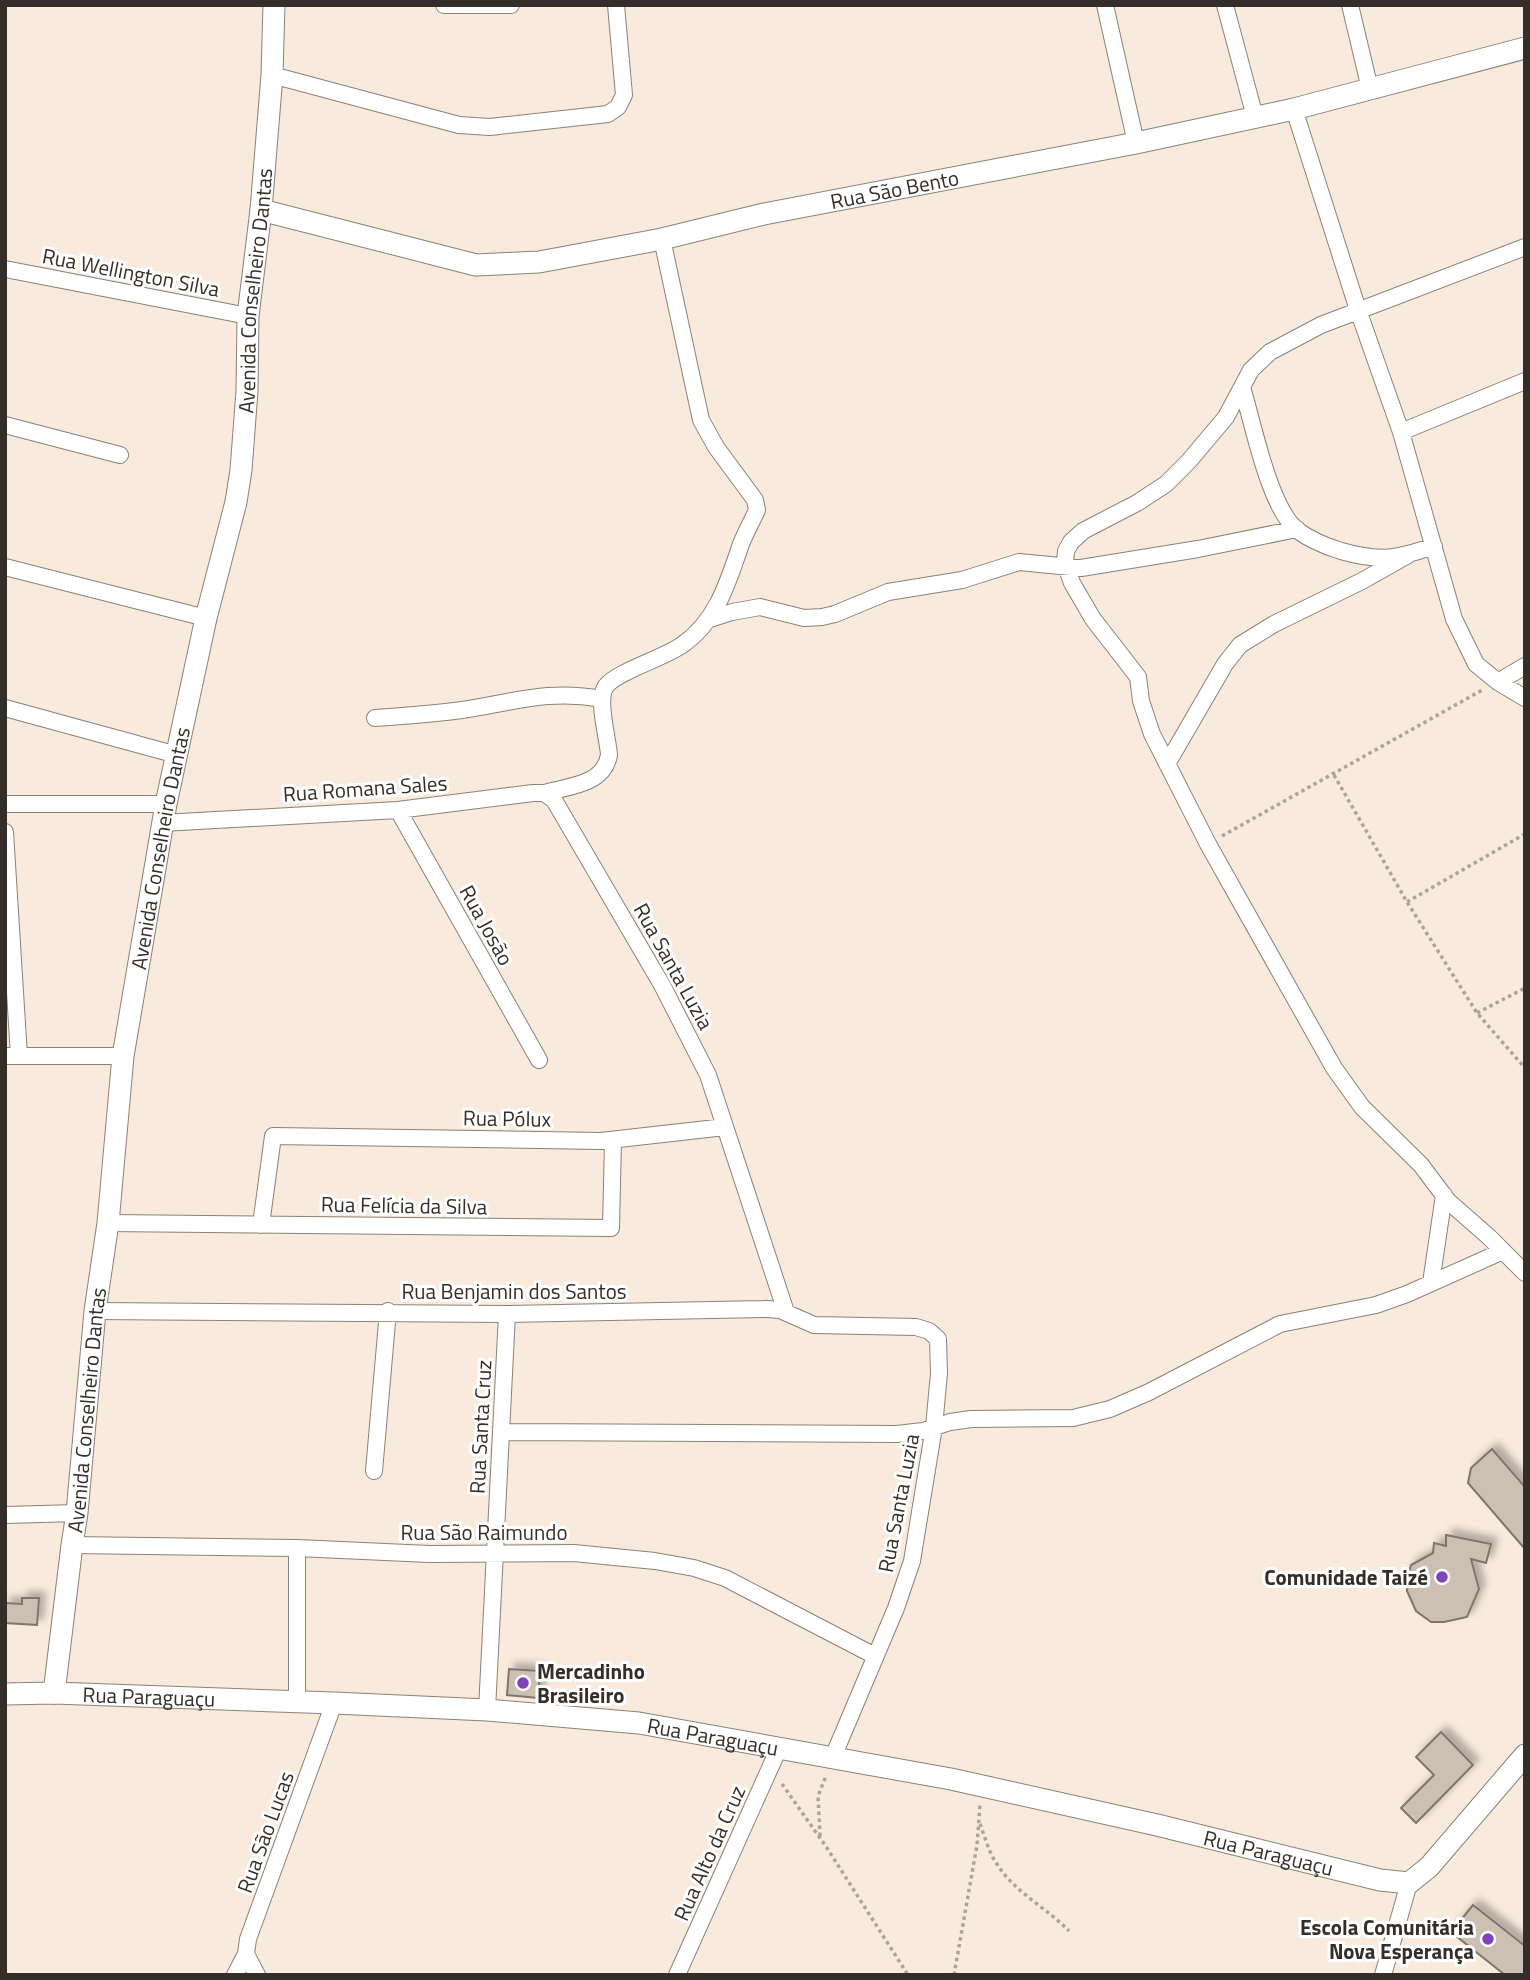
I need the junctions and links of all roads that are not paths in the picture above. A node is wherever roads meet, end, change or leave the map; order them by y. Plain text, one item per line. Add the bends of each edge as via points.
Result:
1 (274, 5) edge
2 (444, 5) edge
3 (511, 5) edge
4 (616, 5) edge
5 (1105, 5) edge
6 (1226, 5) edge
7 (1350, 5) edge
8 (1525, 48) edge
9 (272, 75) junction
10 (1370, 89) junction
11 (1294, 109) junction
12 (1255, 117) junction
13 (1136, 143) junction
14 (261, 210) junction
15 (662, 239) junction
16 (1525, 247) edge
17 (5, 269) edge
18 (1358, 310) junction
19 (248, 316) junction
20 (1525, 381) edge
21 (1242, 387) junction
22 (5, 425) edge
23 (1401, 432) junction
24 (121, 454) dead end
25 (1297, 529) junction
26 (1434, 546) junction
27 (1408, 555) junction
28 (5, 567) edge
29 (1066, 568) junction
30 (206, 618) junction
31 (707, 620) junction
32 (1525, 666) edge
33 (1498, 682) junction
34 (1525, 698) edge
35 (602, 699) junction
36 (5, 708) edge
37 (375, 718) dead end
38 (177, 755) junction
39 (1167, 764) junction
40 (544, 793) junction
41 (5, 804) edge
42 (398, 810) junction
43 (164, 813) junction
44 (5, 832) edge
45 (12, 1056) edge
46 (123, 1056) junction
47 (539, 1060) dead end
48 (725, 1127) junction
49 (613, 1139) junction
50 (1444, 1195) junction
51 (108, 1223) junction
52 (261, 1225) junction
53 (1503, 1251) junction
54 (1525, 1273) edge
55 (1431, 1283) junction
56 (95, 1311) junction
57 (388, 1311) junction
58 (786, 1312) junction
59 (507, 1314) junction
60 (929, 1331) joint
61 (934, 1427) junction
62 (501, 1432) junction
63 (374, 1471) dead end
64 (78, 1513) junction
65 (5, 1515) edge
66 (72, 1545) junction
67 (297, 1548) junction
68 (494, 1555) junction
69 (875, 1656) junction
70 (54, 1693) junction
71 (5, 1694) edge
72 (297, 1702) junction
73 (334, 1703) junction
74 (487, 1710) junction
75 (1525, 1755) edge
76 (833, 1757) junction
77 (775, 1758) junction
78 (1409, 1883) junction
79 (246, 1954) junction
80 (235, 1975) edge
81 (257, 1975) edge
82 (677, 1975) edge
83 (1383, 1975) edge

1 - 9 street, Avenida Conselheiro Dantas
2 - 3 street
4 - 9 street via 624,95 608,114 475,126
5 - 13 street
6 - 12 street
7 - 10 street
8 - 10 street, Rua São Bento
9 - 14 street, Avenida Conselheiro Dantas
10 - 11 street, Rua São Bento
11 - 12 street, Rua São Bento
11 - 18 street
12 - 13 street, Rua São Bento
13 - 15 street, Rua São Bento via 764,214
14 - 15 street, Rua São Bento via 476,265 538,262
14 - 19 street, Avenida Conselheiro Dantas
15 - 31 street via 701,420 757,505 729,581
16 - 18 street
17 - 19 street, Rua Wellington Silva
18 - 21 street via 1282,344 1258,361
18 - 23 street
19 - 30 street, Avenida Conselheiro Dantas via 239,481
20 - 23 street
21 - 25 street via 1278,501
21 - 29 street via 1226,416 1166,484 1083,531 1066,551
22 - 24 street
23 - 26 street
25 - 27 street via 1329,547 1360,556
25 - 29 street
26 - 27 street
26 - 33 street via 1454,619 1476,664
27 - 39 street via 1240,645 1224,664
28 - 30 street
29 - 31 street via 1019,562 962,580 888,592 822,617 804,618 760,607
29 - 39 street via 1093,619 1138,677 1141,701
30 - 38 street, Avenida Conselheiro Dantas
31 - 35 street via 684,644 612,680
32 - 33 street
33 - 34 street
35 - 37 street via 546,695 462,710
35 - 40 street, Rua Romana Sales via 610,755 602,773 590,781
36 - 38 street
38 - 43 street, Avenida Conselheiro Dantas
39 - 50 street via 1334,1068 1362,1107 1421,1165
40 - 42 street, Rua Romana Sales
40 - 48 street, Rua Santa Luzia via 562,811 691,1038
41 - 43 street, Rua Romana Sales
42 - 43 street, Rua Romana Sales
42 - 47 street, Rua Josão
43 - 46 street, Avenida Conselheiro Dantas
44 - 45 street
45 - 46 street
46 - 51 street, Avenida Conselheiro Dantas
48 - 49 street, Rua Pólux
48 - 58 street, Rua Santa Luzia
49 - 52 street, Rua Pólux via 273,1136
49 - 52 street, Rua Felícia da Silva via 611,1228
50 - 53 street
50 - 55 street
51 - 52 street, Rua Felícia da Silva
51 - 56 street, Avenida Conselheiro Dantas
53 - 54 street
53 - 55 street
55 - 61 street via 1376,1304 1280,1324 1110,1409 1073,1418 971,1419
56 - 57 street, Rua Benjamin dos Santos
56 - 64 street, Avenida Conselheiro Dantas
57 - 59 street, Rua Benjamin dos Santos
57 - 63 street
58 - 59 street, Rua Benjamin dos Santos
58 - 60 street, Rua Benjamin dos Santos via 814,1325
59 - 62 street, Rua Santa Cruz
60 - 61 street, Rua Santa Luzia via 938,1339 939,1348
61 - 62 street via 898,1434
61 - 69 street, Rua Santa Luzia via 912,1562
62 - 68 street, Rua Santa Cruz
64 - 65 street
64 - 66 street, Avenida Conselheiro Dantas
66 - 67 street, Rua São Raimundo
66 - 70 street, Avenida Conselheiro Dantas
67 - 68 street, Rua São Raimundo
67 - 72 street
68 - 69 street, Rua São Raimundo via 573,1553 694,1568 725,1578
68 - 74 street, Rua Santa Cruz
69 - 76 street, Rua Santa Luzia
70 - 71 street, Rua Paraguaçu
70 - 72 street, Rua Paraguaçu
72 - 73 street, Rua Paraguaçu
73 - 74 street, Rua Paraguaçu
73 - 79 street, Rua São Lucas
74 - 77 street, Rua Paraguaçu via 709,1734
75 - 78 street via 1429,1867
76 - 77 street, Rua Paraguaçu
76 - 78 street, Rua Paraguaçu via 982,1786
77 - 82 street, Rua Alto da Cruz
78 - 83 street
79 - 80 street, Rua São Lucas
79 - 81 street

